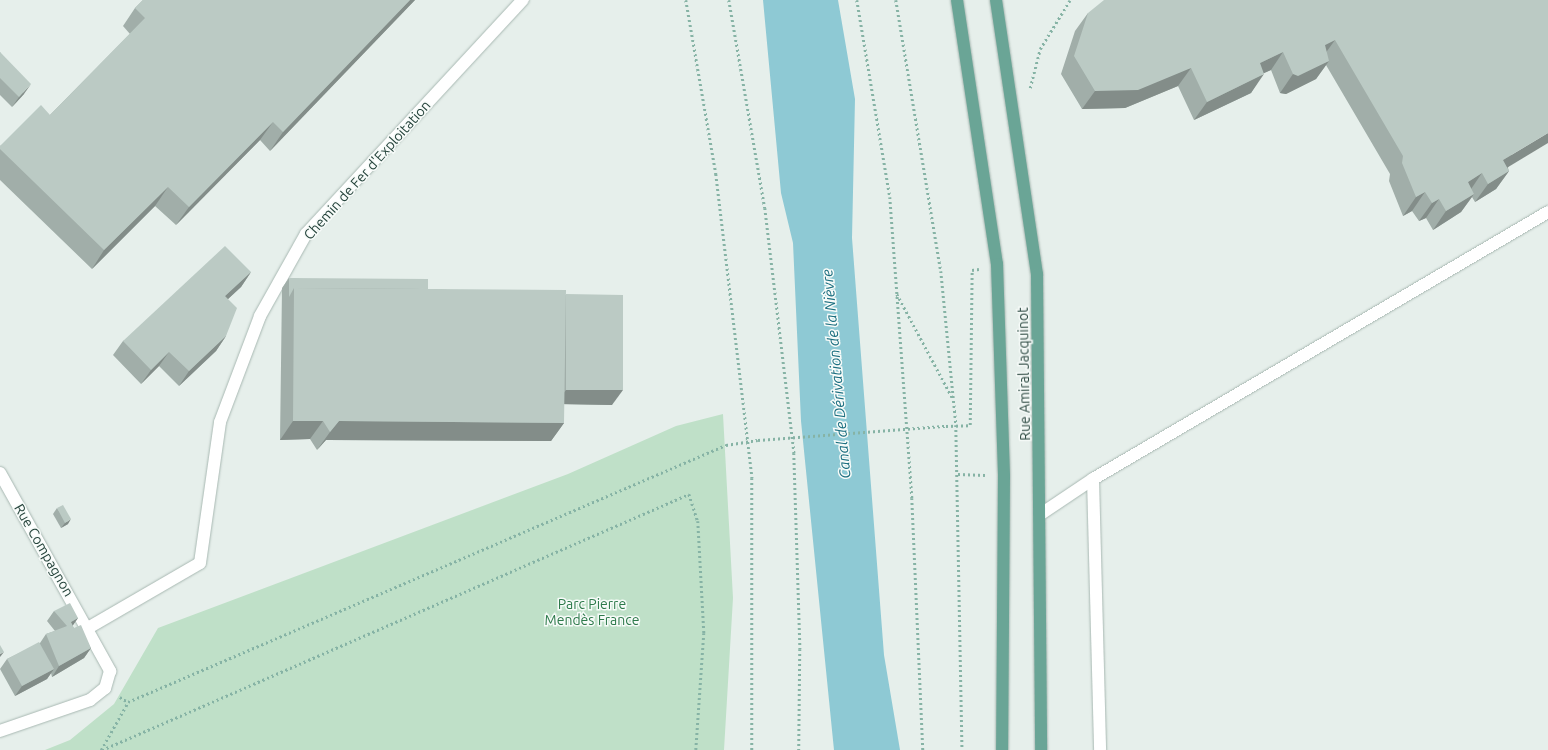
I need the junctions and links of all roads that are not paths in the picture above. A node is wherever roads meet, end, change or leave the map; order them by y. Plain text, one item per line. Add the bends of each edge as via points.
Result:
1 (523, 0) edge
2 (957, 0) edge
3 (996, 0) edge
4 (1548, 212) edge
5 (0, 473) edge
6 (1093, 479) junction
7 (1041, 514) junction
8 (88, 628) junction
9 (0, 731) edge
10 (1002, 750) edge
11 (1041, 750) edge
12 (1100, 750) edge

1 - 8 street, Chemin de Fer d'Exploitation via 306,234 260,316 220,422 200,563
2 - 10 main road, Rue Amiral Jacquinot via 997,264 1004,476
3 - 7 main road, Rue Amiral Jacquinot via 1037,274
4 - 6 street
5 - 8 street, Rue Compagnon
6 - 7 street
6 - 12 street
7 - 11 main road, Rue Amiral Jacquinot
8 - 9 street, Rue Compagnon via 110,671 104,688 90,700

